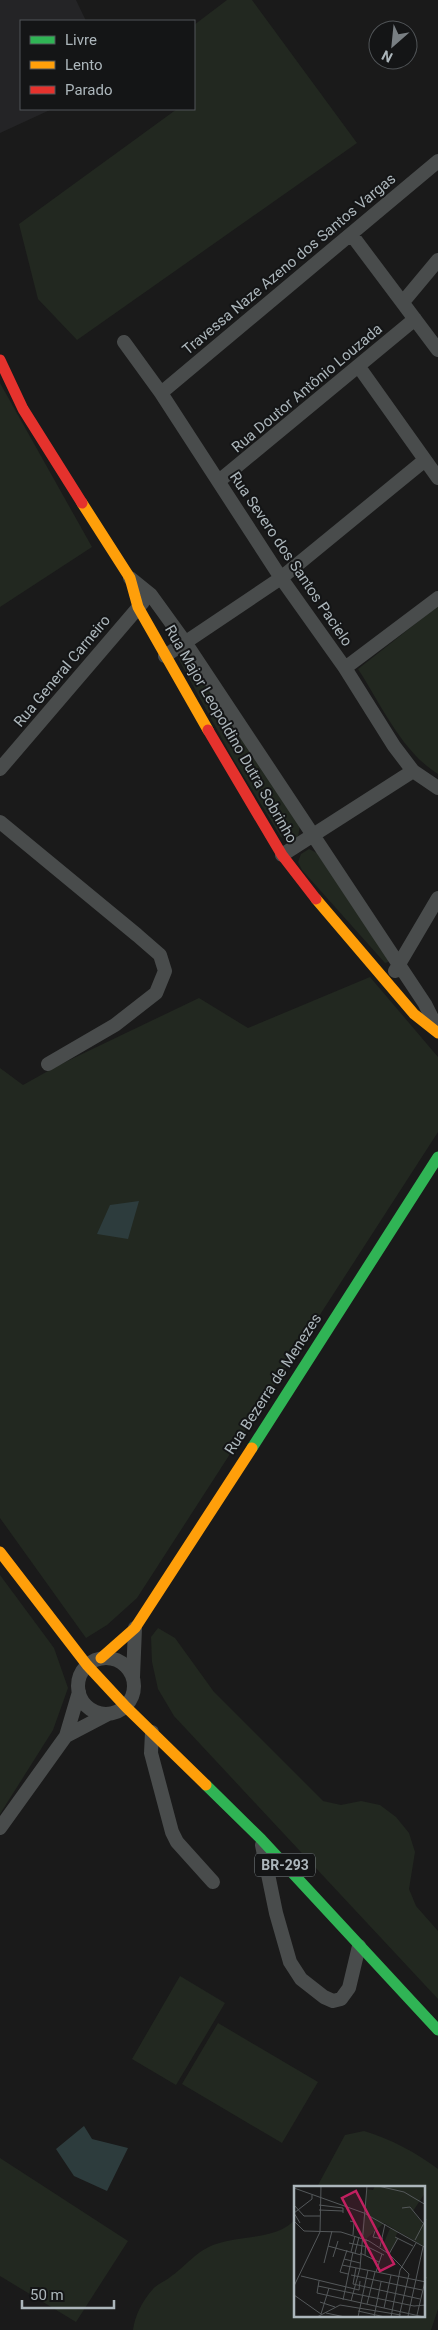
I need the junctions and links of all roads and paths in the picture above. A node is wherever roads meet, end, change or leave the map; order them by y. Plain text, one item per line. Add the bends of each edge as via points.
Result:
1 (438, 161) edge
2 (351, 234) junction
3 (438, 260) edge
4 (402, 302) junction
5 (415, 318) junction
6 (124, 342) dead end
7 (438, 350) edge
8 (0, 360) edge
9 (359, 367) junction
10 (161, 393) junction
11 (425, 460) junction
12 (438, 478) edge
13 (220, 482) junction
14 (130, 578) junction
15 (281, 578) junction
16 (151, 595) junction
17 (438, 598) edge
18 (138, 607) junction
19 (185, 642) junction
20 (165, 656) junction
21 (345, 668) junction
22 (0, 769) edge
23 (413, 771) junction
24 (438, 788) edge
25 (0, 822) edge
26 (312, 834) junction
27 (282, 854) junction
28 (438, 898) edge
29 (399, 965) junction
30 (387, 982) junction
31 (438, 1032) edge
32 (48, 1064) dead end
33 (438, 1157) edge
34 (0, 1552) edge
35 (135, 1628) junction
36 (101, 1658) junction
37 (88, 1665) junction
38 (133, 1677) junction
39 (79, 1692) junction
40 (126, 1707) junction
41 (108, 1714) junction
42 (152, 1732) junction
43 (66, 1736) junction
44 (0, 1828) edge
45 (261, 1839) junction
46 (213, 1882) dead end
47 (359, 1946) junction
48 (438, 2030) edge

1 - 2 street, Travessa Naze Azeno dos Santos Vargas
2 - 4 street
2 - 10 street, Travessa Naze Azeno dos Santos Vargas
3 - 4 street
4 - 5 street
5 - 7 street
5 - 9 street, Rua Doutor Antônio Louzada
6 - 10 street, Rua Severo dos Santos Pacielo
8 - 14 main road, Rua Major Leopoldino Dutra Sobrinho via 23,409
9 - 11 street
9 - 13 street, Rua Doutor Antônio Louzada
10 - 13 street, Rua Severo dos Santos Pacielo
11 - 12 street
11 - 15 street
13 - 15 street, Rua Severo dos Santos Pacielo
14 - 16 street, Rua Major Leopoldino Dutra Sobrinho
14 - 18 main road, Rua Major Leopoldino Dutra Sobrinho
15 - 19 street
15 - 21 street, Rua Severo dos Santos Pacielo
16 - 18 street, Rua General Carneiro
16 - 19 street, Rua Major Leopoldino Dutra Sobrinho
17 - 21 street
18 - 20 main road, Rua Major Leopoldino Dutra Sobrinho
18 - 22 street, Rua General Carneiro
19 - 20 street
19 - 26 street, Rua Major Leopoldino Dutra Sobrinho
20 - 27 main road, Rua Major Leopoldino Dutra Sobrinho
21 - 23 street, Rua Severo dos Santos Pacielo
23 - 24 street, Rua Severo dos Santos Pacielo
23 - 26 street
25 - 32 street via 138,935 160,955 165,971 156,993 115,1025
26 - 27 street
26 - 29 street, Rua Major Leopoldino Dutra Sobrinho
27 - 30 main road, Rua Major Leopoldino Dutra Sobrinho via 318,902
28 - 29 street
29 - 30 street
29 - 31 street, Rua Major Leopoldino Dutra Sobrinho via 426,1004
30 - 31 main road, Rua Major Leopoldino Dutra Sobrinho via 414,1014
33 - 35 main road, Rua Bezerra de Menezes
34 - 37 main road, BR-293
35 - 36 main road, Rua Bezerra de Menezes
35 - 38 street
36 - 37 street
36 - 38 street via 121,1662
37 - 39 street via 82,1673
37 - 40 main road, BR-293
38 - 40 street via 135,1687
39 - 41 street via 89,1708
39 - 43 street
40 - 41 street
40 - 42 main road, BR-293
41 - 43 street
42 - 45 main road, BR-293
42 - 46 street via 150,1753 172,1832
43 - 44 street
45 - 47 main road, BR-293
45 - 47 street via 287,1954 301,1979 324,1997 332,2001 341,1999 349,1988
47 - 48 main road, BR-293

